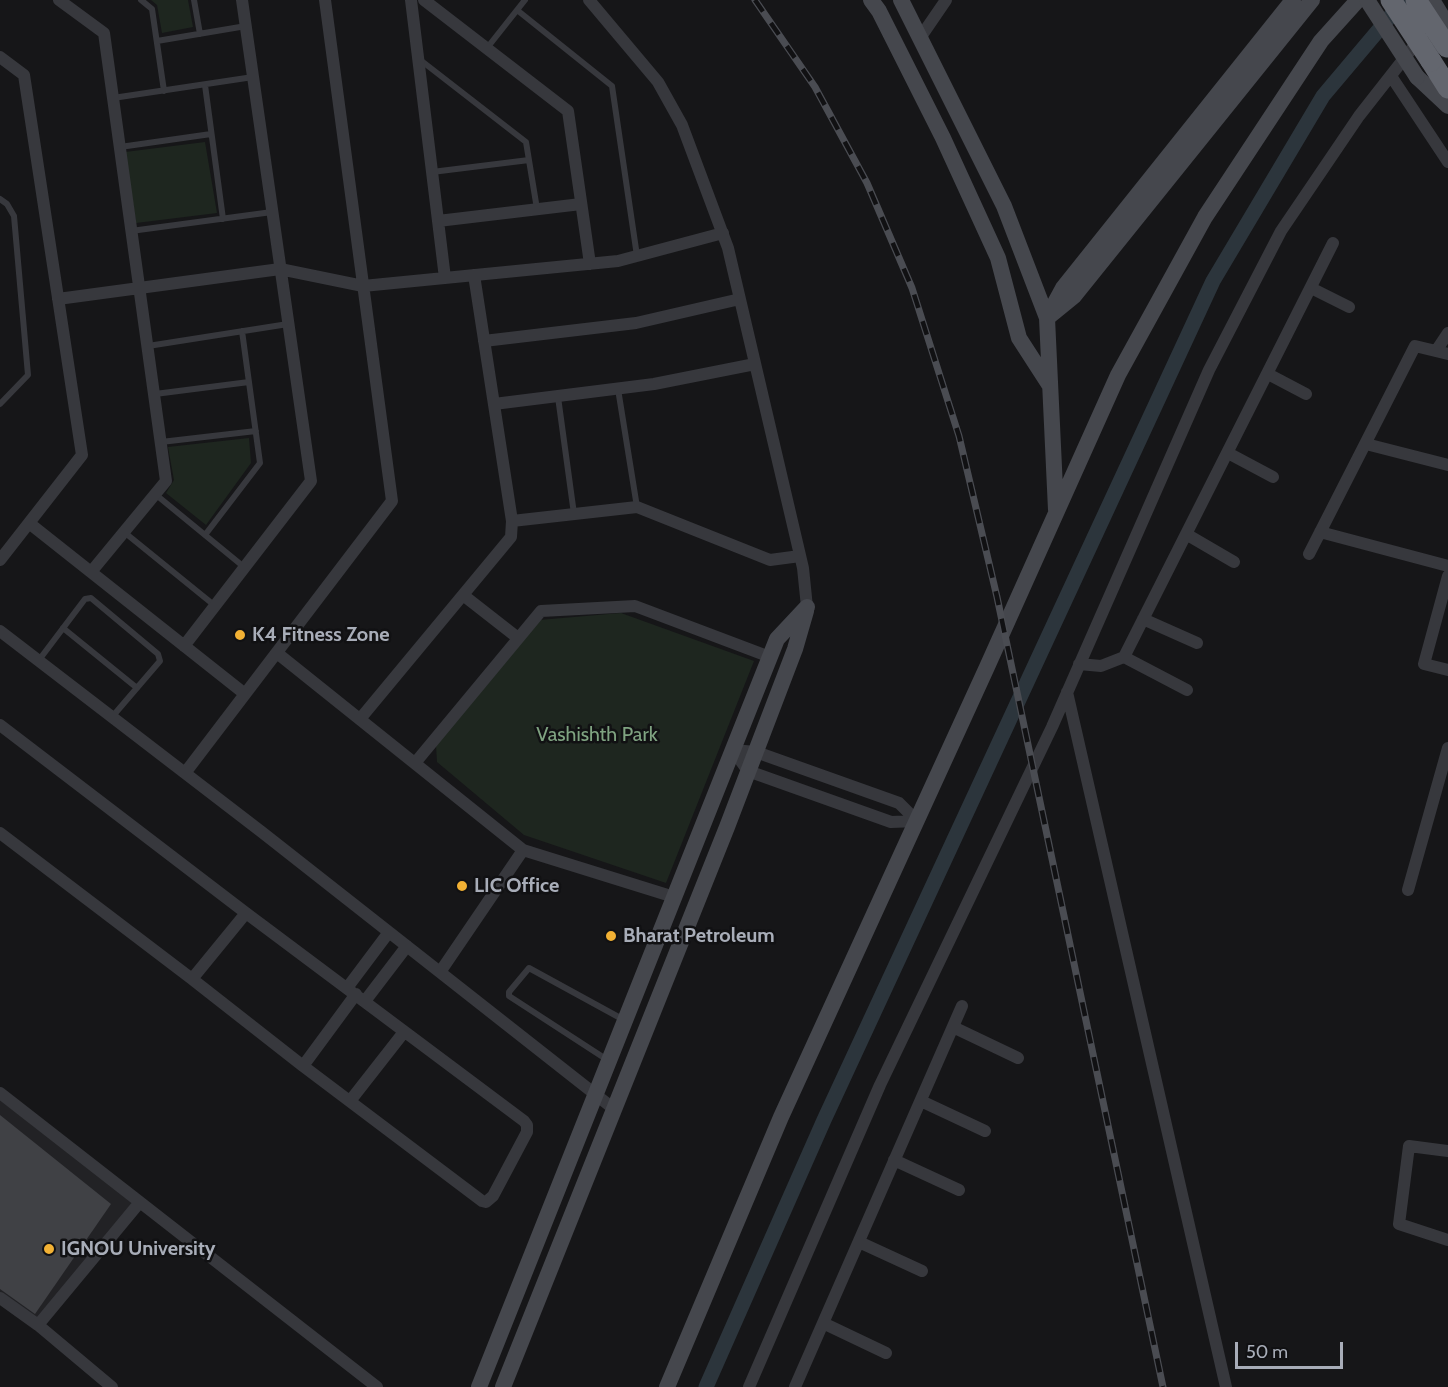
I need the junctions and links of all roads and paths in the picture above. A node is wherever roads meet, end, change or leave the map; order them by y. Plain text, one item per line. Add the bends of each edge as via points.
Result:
1 (59, 0) edge
2 (141, 0) edge
3 (194, 0) edge
4 (242, 0) edge
5 (325, 0) edge
6 (411, 0) edge
7 (424, 0) edge
8 (525, 0) edge
9 (589, 0) edge
10 (871, 0) edge
11 (901, 0) edge
12 (946, 0) edge
13 (1293, 0) edge
14 (1312, 0) edge
15 (1358, 0) edge
16 (1367, 0) edge
17 (1391, 0) edge
18 (1416, 0) edge
19 (1432, 0) edge
20 (1448, 4) edge
21 (517, 10) junction
22 (246, 26) junction
23 (200, 34) junction
24 (920, 38) junction
25 (156, 41) junction
26 (487, 49) junction
27 (1438, 52) edge
28 (0, 57) edge
29 (418, 58) junction
30 (1391, 76) junction
31 (253, 77) junction
32 (205, 84) junction
33 (1448, 88) edge
34 (164, 91) junction
35 (113, 98) junction
36 (1448, 106) edge
37 (211, 134) junction
38 (120, 147) junction
39 (529, 160) junction
40 (1448, 162) edge
41 (432, 172) junction
42 (0, 199) edge
43 (581, 204) junction
44 (537, 209) junction
45 (272, 212) junction
46 (223, 219) junction
47 (438, 221) junction
48 (131, 231) junction
49 (723, 233) junction
50 (1333, 243) dead end
51 (637, 256) junction
52 (590, 264) junction
53 (280, 269) junction
54 (474, 275) junction
55 (445, 278) junction
56 (363, 285) junction
57 (139, 288) junction
58 (1311, 288) junction
59 (740, 298) junction
60 (58, 299) junction
61 (1349, 307) dead end
62 (1047, 318) junction
63 (288, 324) junction
64 (242, 331) junction
65 (1448, 333) edge
66 (484, 341) junction
67 (147, 346) junction
68 (1442, 352) edge
69 (755, 364) junction
70 (1268, 374) junction
71 (249, 382) junction
72 (1050, 386) junction
73 (618, 388) junction
74 (154, 394) junction
75 (1306, 394) dead end
76 (558, 396) junction
77 (0, 404) edge
78 (494, 404) junction
79 (256, 431) junction
80 (161, 442) junction
81 (1365, 444) junction
82 (1228, 453) junction
83 (1448, 465) edge
84 (1273, 477) dead end
85 (155, 494) junction
86 (638, 507) junction
87 (574, 514) junction
88 (1056, 514) junction
89 (512, 521) junction
90 (29, 523) junction
91 (124, 532) junction
92 (1320, 532) junction
93 (1186, 534) junction
94 (206, 535) junction
95 (1310, 554) dead end
96 (800, 556) junction
97 (0, 560) edge
98 (1234, 562) dead end
99 (1448, 566) edge
100 (244, 567) junction
101 (91, 572) junction
102 (1448, 576) edge
103 (463, 595) junction
104 (214, 605) junction
105 (807, 608) junction
106 (1143, 619) junction
107 (63, 628) junction
108 (0, 631) edge
109 (518, 638) junction
110 (1197, 643) dead end
111 (184, 646) junction
112 (276, 653) junction
113 (770, 657) junction
114 (1124, 657) junction
115 (38, 661) junction
116 (1079, 664) junction
117 (1448, 670) edge
118 (137, 688) junction
119 (1187, 690) dead end
120 (1067, 692) junction
121 (245, 694) junction
122 (112, 717) junction
123 (360, 719) junction
124 (0, 725) edge
125 (1448, 748) edge
126 (733, 750) junction
127 (756, 752) junction
128 (415, 764) junction
129 (748, 771) junction
130 (184, 773) junction
131 (916, 821) junction
132 (0, 833) edge
133 (523, 850) junction
134 (1408, 890) dead end
135 (674, 897) junction
136 (246, 913) junction
137 (389, 932) junction
138 (407, 946) junction
139 (440, 972) junction
140 (192, 980) junction
141 (356, 994) junction
142 (962, 1006) dead end
143 (626, 1020) junction
144 (953, 1027) junction
145 (405, 1032) junction
146 (1018, 1058) dead end
147 (609, 1061) junction
148 (303, 1066) junction
149 (0, 1093) edge
150 (596, 1095) junction
151 (350, 1101) junction
152 (921, 1101) junction
153 (614, 1109) junction
154 (985, 1131) dead end
155 (1448, 1151) edge
156 (894, 1160) junction
157 (959, 1190) dead end
158 (140, 1202) junction
159 (1448, 1239) edge
160 (859, 1242) junction
161 (922, 1271) dead end
162 (0, 1298) edge
163 (823, 1323) junction
164 (38, 1325) junction
165 (886, 1353) dead end
166 (112, 1387) edge
167 (377, 1387) edge
168 (479, 1387) edge
169 (503, 1387) edge
170 (668, 1387) edge
171 (749, 1387) edge
172 (795, 1387) edge
173 (1226, 1387) edge

1 - 35 street via 104,33
2 - 25 lane via 152,9
3 - 23 lane
4 - 22 street
5 - 56 street
6 - 29 street
7 - 26 street
8 - 21 lane
9 - 49 street via 658,82 682,125
10 - 72 street via 943,138 998,258 1019,338
11 - 24 street
12 - 24 street
13 - 62 street via 1063,288
14 - 62 street via 1074,296
15 - 88 street via 1322,41 1205,217 1118,375
16 - 27 street, bridge
17 - 27 highway, bridge
18 - 27 highway, bridge
19 - 27 street, bridge
20 - 30 street
21 - 26 lane
21 - 51 lane via 612,86
22 - 23 lane
22 - 31 street
23 - 25 lane
24 - 62 street via 1004,206
25 - 34 lane
26 - 43 street via 568,111
27 - 33 highway
27 - 36 street
28 - 60 street via 24,75
29 - 39 lane via 526,142
29 - 41 street
30 - 40 street
30 - 116 street via 1281,231 1209,370
31 - 32 lane
31 - 45 street
32 - 34 lane
32 - 37 lane
34 - 35 lane
35 - 38 street
37 - 38 lane
37 - 46 lane
38 - 48 street
39 - 41 lane
39 - 44 lane
41 - 47 street
42 - 77 lane via 14,216 28,375
43 - 44 street
43 - 52 street
44 - 47 street
45 - 46 lane
45 - 53 street
46 - 48 lane
47 - 55 street
48 - 57 street
49 - 51 street
49 - 59 street
50 - 58 street
51 - 52 street
52 - 54 street
53 - 56 street
53 - 57 street
53 - 63 street
54 - 55 street
54 - 66 street
55 - 56 street
56 - 112 street via 393,501
57 - 60 street
57 - 67 street
58 - 61 street
58 - 70 street
59 - 66 street via 636,323
59 - 69 street
60 - 90 street via 82,455
62 - 72 street
63 - 64 lane
63 - 100 street via 311,481
64 - 67 lane
64 - 71 lane
65 - 68 street
66 - 78 street
67 - 74 street
68 - 81 street via 1415,346
69 - 73 street
69 - 96 street
70 - 75 street
70 - 82 street
71 - 74 lane
71 - 79 lane
72 - 88 street
73 - 76 street
73 - 86 lane
74 - 80 street
76 - 78 street
76 - 87 lane
78 - 89 street
79 - 80 lane
79 - 94 lane via 260,463
80 - 85 street via 166,481
81 - 83 street
81 - 92 street
82 - 84 street
82 - 93 street
85 - 91 street
85 - 94 lane
86 - 87 street
86 - 96 street via 770,560
87 - 89 street
88 - 131 street
89 - 103 street via 511,537
90 - 97 street
90 - 101 street
91 - 101 street
91 - 104 lane
92 - 95 street
92 - 99 street
93 - 98 street
93 - 106 street
94 - 100 lane
96 - 105 street
100 - 104 street
101 - 111 street
102 - 117 street via 1424,664
103 - 109 street
103 - 123 street
104 - 111 street
105 - 113 street via 777,639
105 - 127 street
106 - 110 street
106 - 114 street
107 - 115 lane
107 - 118 lane
107 - 118 lane via 85,599 91,598 158,654 160,661
108 - 115 street
109 - 113 street via 541,611 635,606
109 - 128 street
111 - 121 street
112 - 121 street
112 - 123 street
113 - 126 street
114 - 116 street via 1101,666
114 - 119 street
115 - 122 street
116 - 120 street
118 - 122 lane
120 - 171 street via 880,1085
120 - 173 street
121 - 130 street
122 - 130 street
123 - 128 street
124 - 136 street
125 - 134 street
126 - 127 street
126 - 129 street
126 - 135 street
127 - 129 street
127 - 131 street via 899,803
128 - 133 street
129 - 131 street via 891,822
129 - 153 street
130 - 137 street
131 - 170 street via 781,1117
132 - 140 street
133 - 135 street
133 - 139 street
135 - 143 street
136 - 140 street
136 - 141 street
137 - 138 street
137 - 141 street
138 - 139 street
138 - 141 street
139 - 150 street
140 - 148 street
141 - 145 street
141 - 148 street
142 - 144 street
143 - 147 street
143 - 147 lane via 529,968 509,992 509,996
144 - 146 street
144 - 152 street
145 - 151 street
145 - 151 street via 527,1125 527,1132 493,1196 482,1201
147 - 150 street
148 - 151 street
149 - 158 street
150 - 153 street
150 - 168 street
152 - 154 street
152 - 156 street
153 - 169 street
155 - 159 street via 1409,1146 1400,1224
156 - 157 street
156 - 160 street
158 - 164 street
158 - 167 street
160 - 161 street
160 - 163 street
162 - 164 street
163 - 165 street
163 - 172 street
164 - 166 street

